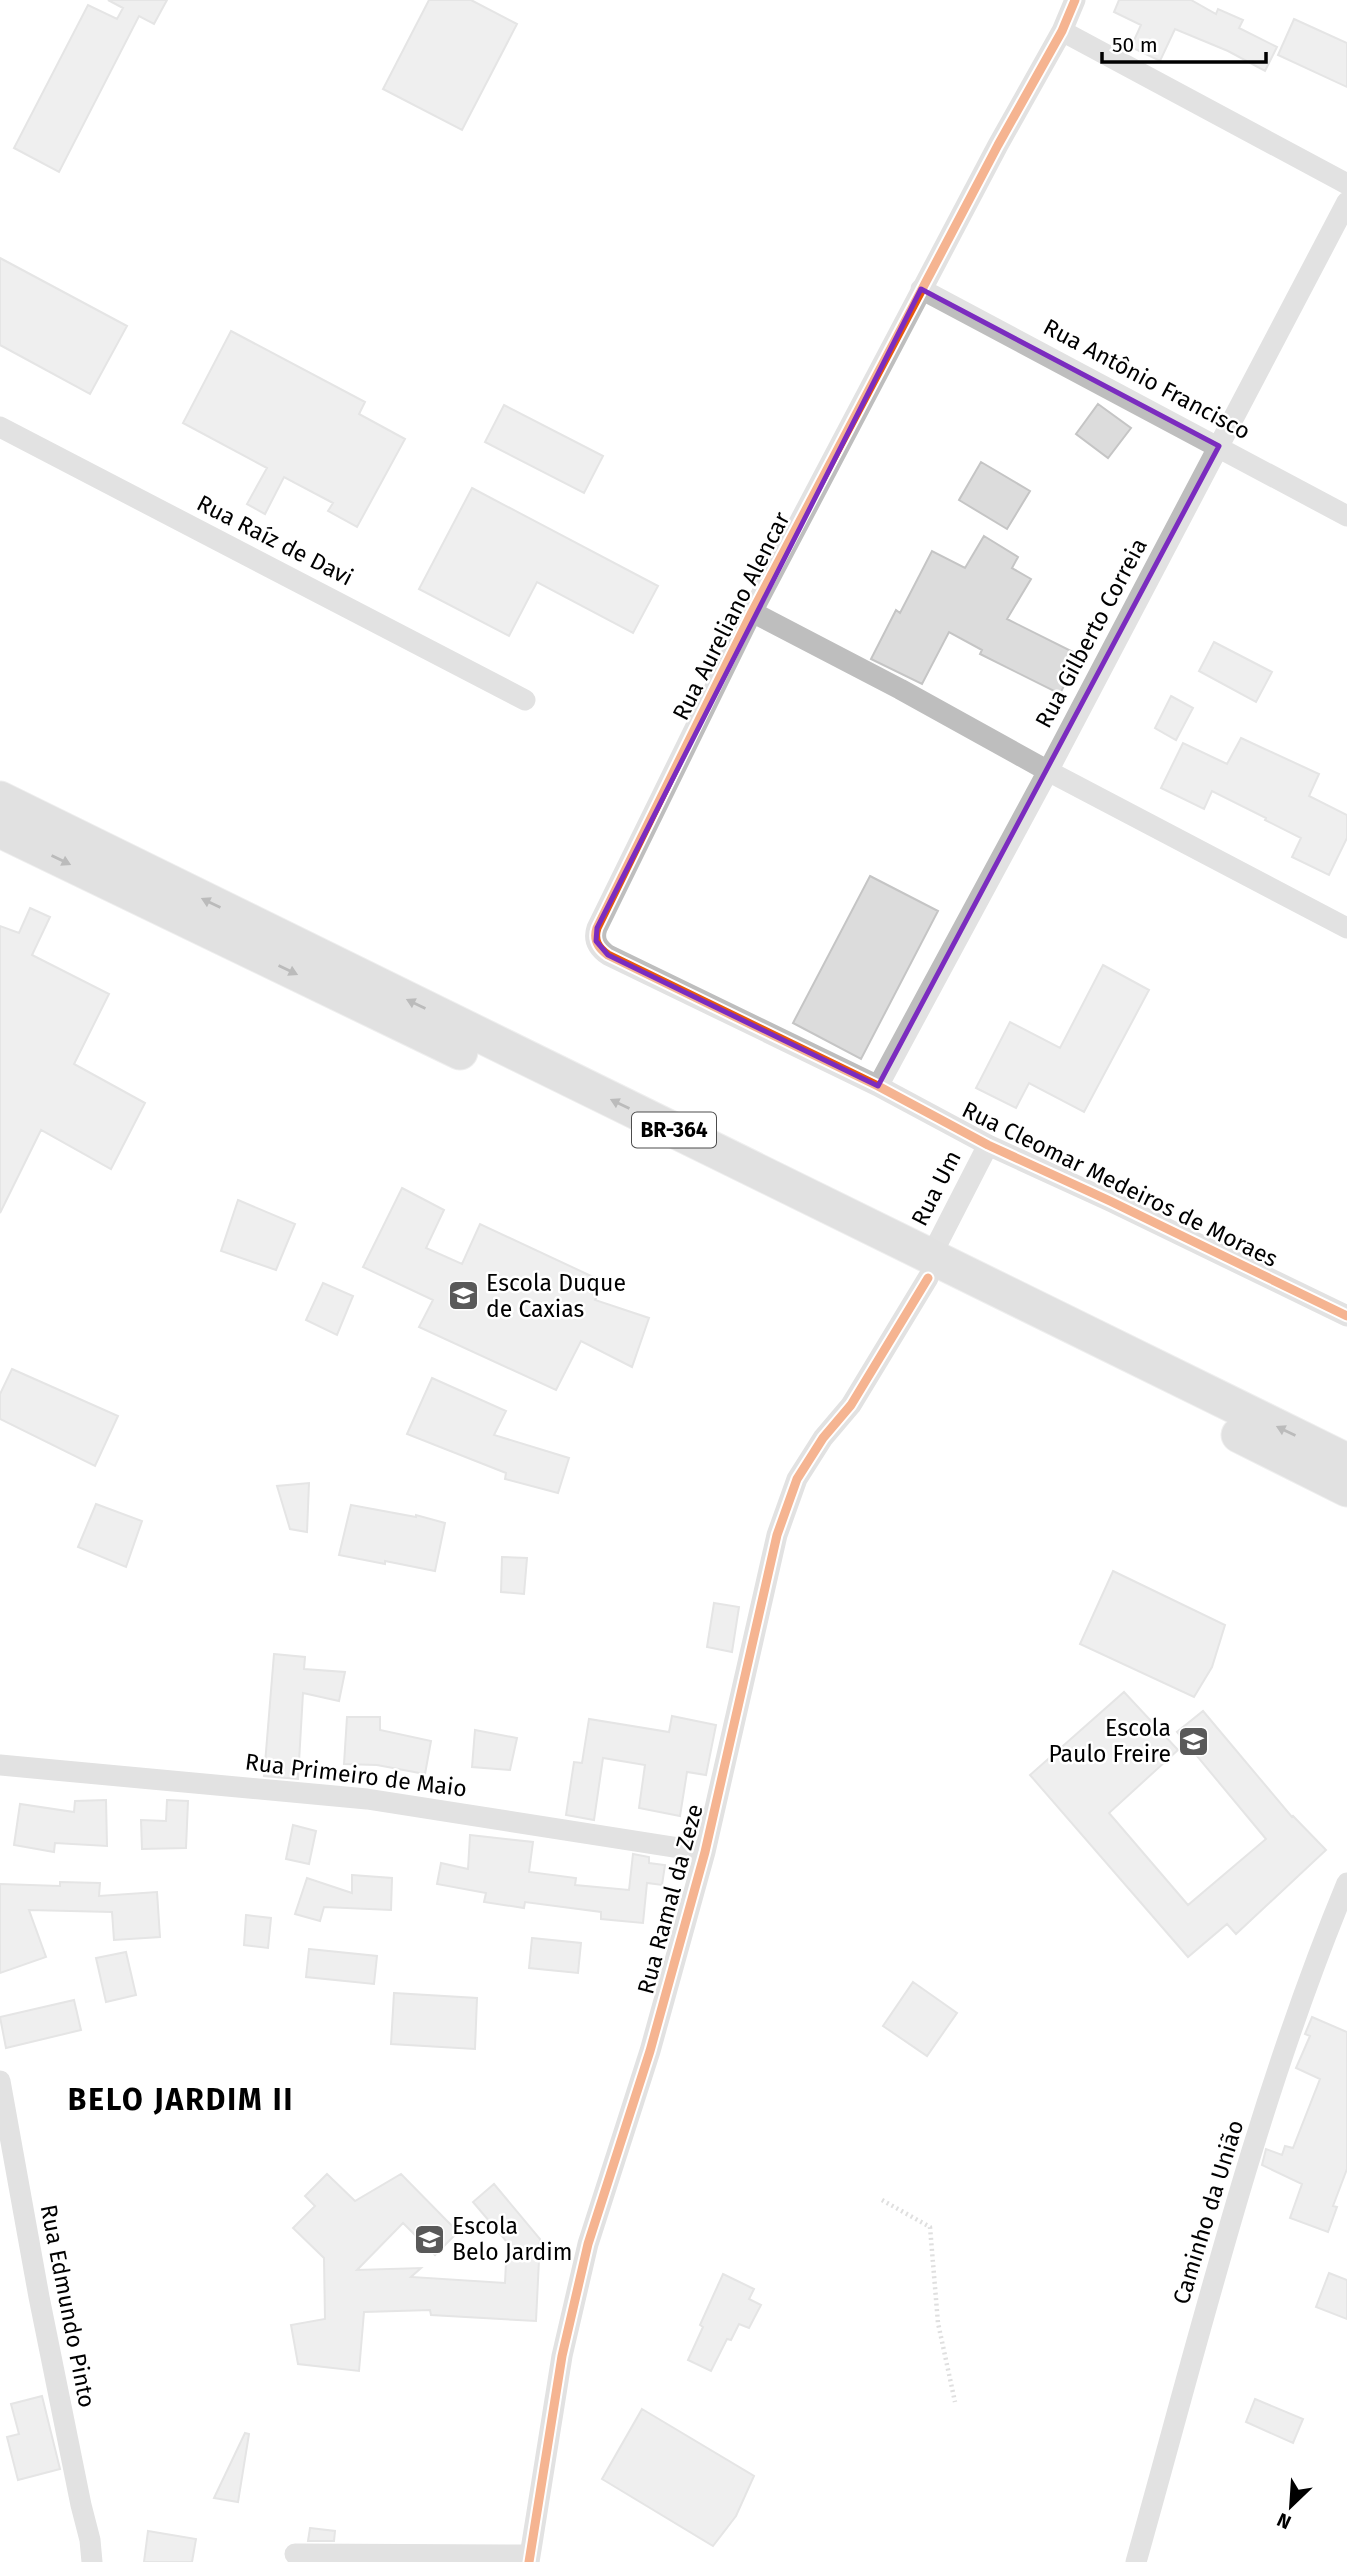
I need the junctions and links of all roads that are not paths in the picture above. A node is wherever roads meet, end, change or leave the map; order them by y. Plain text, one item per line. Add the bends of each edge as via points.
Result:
1 (1075, 0) edge
2 (1062, 31) junction
3 (1347, 184) edge
4 (1347, 202) edge
5 (921, 289) junction
6 (0, 427) edge
7 (1219, 446) junction
8 (1347, 516) edge
9 (752, 612) junction
10 (525, 699) dead end
11 (1048, 771) junction
12 (0, 799) edge
13 (0, 830) edge
14 (1346, 926) edge
15 (878, 1086) junction
16 (988, 1145) junction
17 (929, 1267) junction
18 (1347, 1316) edge
19 (1347, 1461) edge
20 (1347, 1489) edge
21 (0, 1765) edge
22 (705, 1852) junction
23 (1347, 1883) edge
24 (1338, 1931) edge
25 (0, 2081) edge
26 (295, 2554) dead end
27 (530, 2559) edge
28 (92, 2562) edge
29 (1136, 2562) edge

1 - 2 street, Rua Aureliano Alencar
2 - 3 street
2 - 5 street, Rua Aureliano Alencar
4 - 7 street, Rua Gilberto Correia
5 - 7 street, Rua Antônio Francisco
5 - 9 street, Rua Aureliano Alencar
6 - 10 street, Rua Raíz de Davi
7 - 8 street, Rua Antônio Francisco
7 - 11 street, Rua Gilberto Correia
9 - 11 street, Rua Aureliano Alencar
9 - 15 street, Rua Aureliano Alencar via 597,928 596,942 608,955
11 - 14 street, Rua Aureliano Alencar
11 - 15 street, Rua Gilberto Correia
17 -> 12 highway, BR-364
13 -> 17 highway, BR-364
15 - 16 street, Rua Cleomar Medeiros de Moraes
16 - 17 street, Rua Um
16 - 18 street, Rua Cleomar Medeiros de Moraes
19 -> 17 highway, BR-364
17 - 20 highway, BR-364
17 - 22 street, Rua Ramal da Zeze via 851,1405 816,1448 786,1505
21 - 22 street, Rua Primeiro de Maio via 368,1799
22 - 27 street, Rua Ramal da Zeze via 650,2051 588,2244 562,2356
23 - 24 street, Caminho da União
24 - 29 street, Caminho da União via 1282,2060
25 - 28 street, Rua Edmundo Pinto
26 - 27 street

